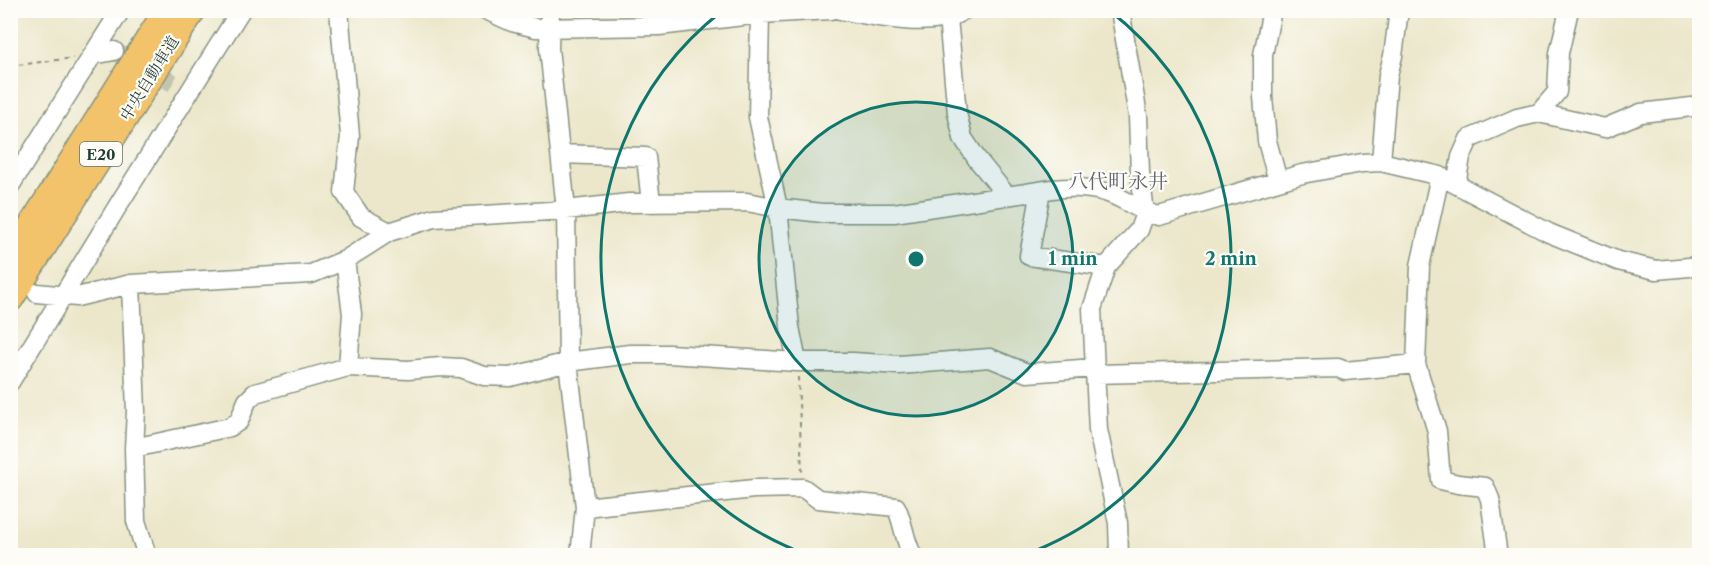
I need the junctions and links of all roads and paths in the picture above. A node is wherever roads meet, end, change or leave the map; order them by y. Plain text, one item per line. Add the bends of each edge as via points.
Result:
1 (121, 10) edge
2 (168, 10) edge
3 (192, 10) edge
4 (240, 10) edge
5 (339, 10) edge
6 (486, 10) edge
7 (831, 10) edge
8 (840, 10) edge
9 (1120, 10) edge
10 (1272, 10) edge
11 (1399, 10) edge
12 (1569, 10) edge
13 (765, 13) edge
14 (956, 14) edge
15 (549, 19) edge
16 (114, 51) tunnel mouth
17 (93, 55) junction
18 (10, 66) edge
19 (1700, 106) edge
20 (1539, 113) junction
21 (560, 154) junction
22 (1381, 162) junction
23 (1448, 180) junction
24 (1278, 181) junction
25 (10, 186) edge
26 (1041, 191) junction
27 (1007, 196) junction
28 (651, 203) junction
29 (778, 208) junction
30 (566, 210) junction
31 (1145, 213) junction
32 (389, 232) junction
33 (345, 260) junction
34 (10, 261) edge
35 (1700, 266) edge
36 (1106, 267) junction
37 (131, 284) junction
38 (37, 293) dead end
39 (62, 297) junction
40 (10, 298) edge
41 (568, 362) junction
42 (797, 362) junction
43 (1416, 364) junction
44 (348, 367) junction
45 (1094, 371) junction
46 (10, 382) edge
47 (134, 448) junction
48 (803, 488) junction
49 (585, 507) junction
50 (147, 555) edge
51 (580, 555) edge
52 (913, 555) edge
53 (1119, 555) edge
54 (1498, 555) edge

1 - 17 street
2 - 34 highway, 中央自動車道 / E20
3 - 40 highway, 中央自動車道 / E20
4 - 39 street via 181,88
5 - 32 street via 350,136 344,192 361,217
6 - 15 street via 536,28
7 - 13 street
8 - 14 street via 905,21
9 - 31 street via 1138,116
10 - 24 street via 1263,55 1263,97 1267,141
11 - 22 street via 1388,75
12 - 20 street via 1559,52 1557,92
13 - 15 street via 659,26
13 - 29 street via 758,117
14 - 27 street via 957,113 963,138
15 - 21 street
16 - 17 street
17 - 18 path
17 - 25 street
19 - 20 street via 1641,113 1605,128
20 - 23 street via 1469,139
21 - 28 street via 646,157
21 - 30 street
22 - 23 street
22 - 24 street
23 - 35 street via 1549,233 1618,261 1656,270
23 - 43 street via 1420,266
24 - 31 street via 1159,216
26 - 27 street
26 - 31 street via 1078,187 1108,193
26 - 36 street via 1029,256
27 - 29 street via 894,213 822,213
28 - 29 street via 747,202
28 - 30 street
29 - 42 street
30 - 32 street via 434,218
30 - 41 street
31 - 36 street via 1139,230
32 - 33 street
33 - 37 street via 311,274
33 - 44 street via 352,314
36 - 45 street via 1092,309
37 - 39 street
37 - 47 street
38 - 39 street
39 - 46 street
41 - 42 street via 630,354 669,354
41 - 44 street via 510,377 484,376 461,368
41 - 49 street
42 - 45 street via 899,365 990,358 1027,373
42 - 48 path
43 - 45 street via 1345,370
43 - 54 street via 1437,431 1441,480 1485,487
44 - 47 street via 255,393 239,421 230,427
45 - 53 street via 1098,430 1118,523
47 - 50 street via 136,521
48 - 49 street via 754,489
48 - 52 street via 818,499 896,507
49 - 51 street

